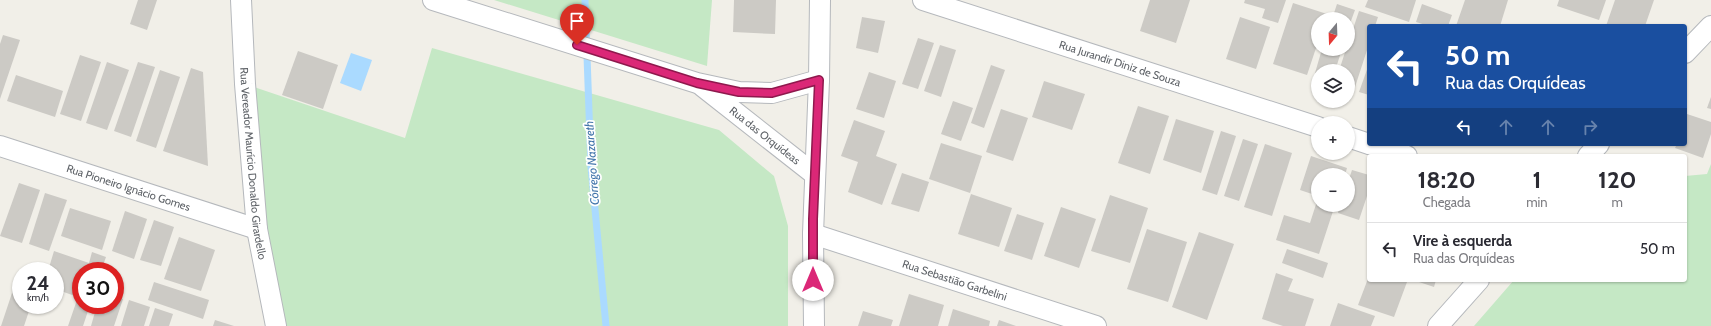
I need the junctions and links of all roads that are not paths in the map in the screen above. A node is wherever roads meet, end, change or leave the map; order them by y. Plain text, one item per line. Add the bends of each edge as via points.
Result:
1 (241, 0) edge
2 (433, 0) edge
3 (820, 0) edge
4 (923, 0) edge
5 (1711, 26) edge
6 (1687, 51) edge
7 (819, 80) junction
8 (697, 83) junction
9 (1311, 125) edge
10 (1355, 139) edge
11 (1367, 143) edge
12 (0, 146) edge
13 (1375, 146) edge
14 (1597, 146) edge
15 (1401, 154) edge
16 (1590, 154) edge
17 (814, 174) junction
18 (257, 229) junction
19 (813, 234) junction
20 (1476, 282) edge
21 (276, 326) edge
22 (814, 326) edge
23 (1096, 326) edge
24 (1438, 326) edge

1 - 18 street, Rua Vereador Maurício Donaldo Girardello
2 - 8 street, Rua das Orquídeas
3 - 7 street
4 - 9 street, Rua Jurandir Diniz de Souza
5 - 6 street
7 - 8 street, Rua das Orquídeas via 772,93 739,92
7 - 17 street
8 - 17 street, Rua das Orquídeas
10 - 11 street
12 - 18 street, Rua Pioneiro Ignácio Gomes
13 - 15 street
14 - 16 street
17 - 19 street
18 - 21 street, Rua Vereador Maurício Donaldo Girardello
19 - 22 street
19 - 23 street, Rua Sebastião Garbelini
20 - 24 street

